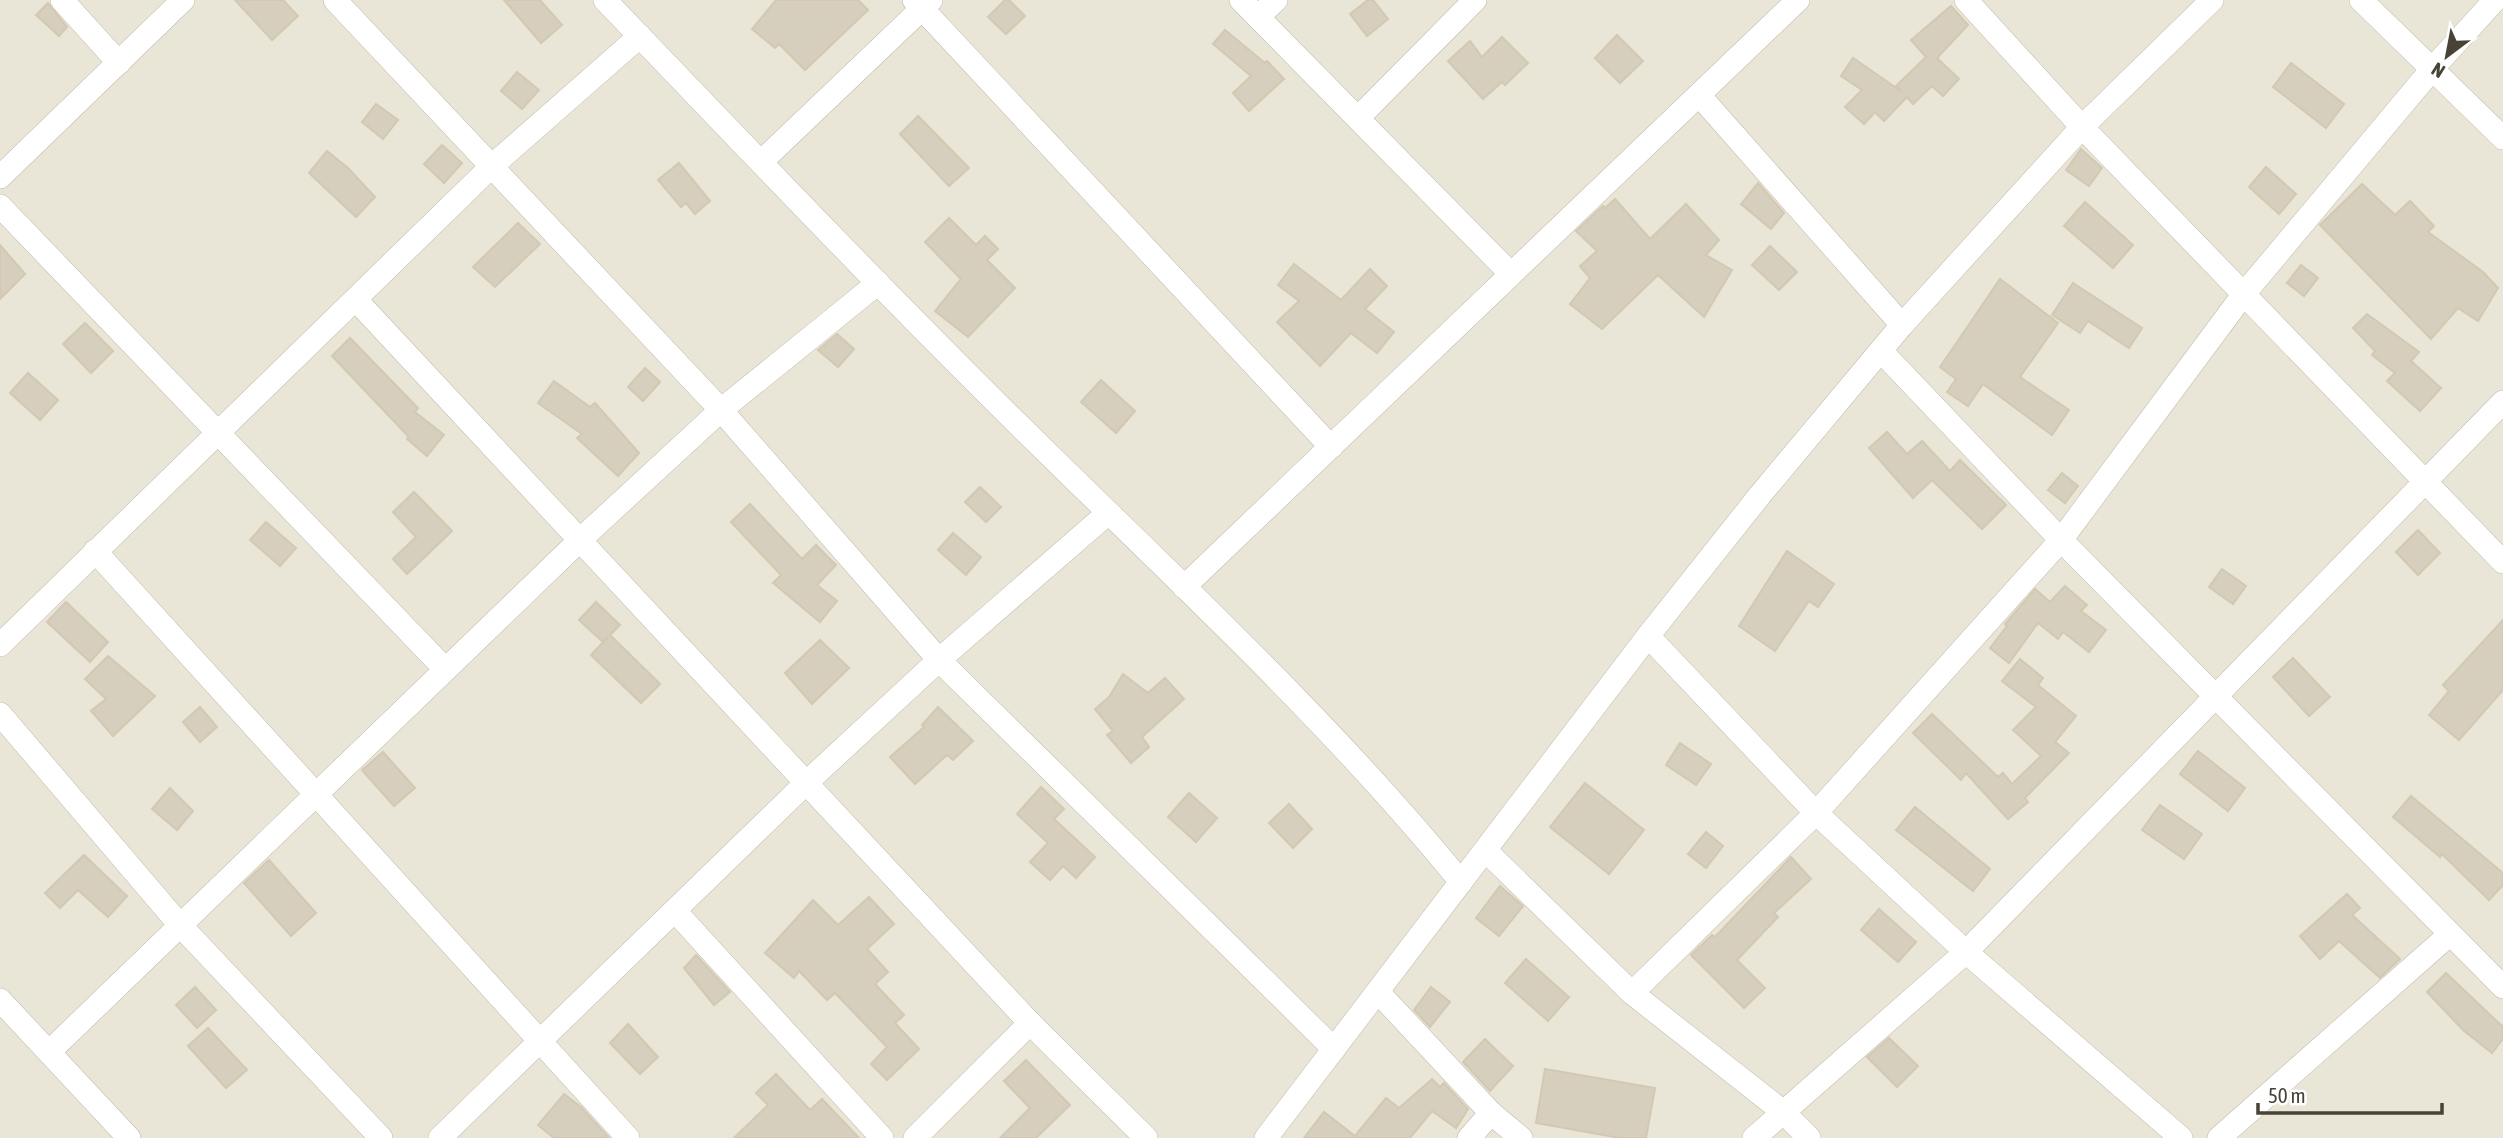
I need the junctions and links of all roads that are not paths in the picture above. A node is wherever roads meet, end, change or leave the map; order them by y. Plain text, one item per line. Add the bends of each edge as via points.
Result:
1 (62, 0) edge
2 (183, 0) edge
3 (335, 0) edge
4 (605, 0) edge
5 (1241, 0) edge
6 (1276, 0) edge
7 (1475, 0) edge
8 (1798, 0) edge
9 (1966, 0) edge
10 (2212, 0) edge
11 (2361, 0) edge
12 (2496, 0) edge
13 (922, 3) edge
14 (1258, 17) junction
15 (640, 36) junction
16 (119, 63) junction
17 (2433, 68) junction
18 (1699, 95) junction
19 (1357, 118) junction
20 (2082, 127) junction
21 (2503, 138) edge
22 (761, 162) junction
23 (493, 165) junction
24 (0, 177) edge
25 (0, 206) edge
26 (1511, 274) junction
27 (877, 283) junction
28 (2243, 295) junction
29 (357, 301) junction
30 (1902, 325) junction
31 (1881, 351) junction
32 (2503, 402) edge
33 (721, 410) junction
34 (218, 435) junction
35 (1331, 447) junction
36 (2426, 480) junction
37 (1108, 513) junction
38 (579, 540) junction
39 (2061, 540) junction
40 (95, 551) junction
41 (2503, 562) edge
42 (1184, 587) junction
43 (1648, 636) junction
44 (0, 645) edge
45 (939, 660) junction
46 (443, 668) junction
47 (2217, 697) junction
48 (0, 715) edge
49 (806, 783) junction
50 (314, 794) junction
51 (1816, 813) junction
52 (1486, 851) junction
53 (1461, 882) junction
54 (675, 911) junction
55 (178, 924) junction
56 (2449, 935) junction
57 (1966, 952) junction
58 (2503, 987) edge
59 (1379, 993) junction
60 (1632, 993) junction
61 (0, 1000) edge
62 (1030, 1023) junction
63 (540, 1041) junction
64 (1334, 1049) junction
65 (50, 1051) junction
66 (1782, 1111) junction
67 (1491, 1113) junction
68 (129, 1138) edge
69 (381, 1138) edge
70 (440, 1138) edge
71 (628, 1138) edge
72 (882, 1138) edge
73 (915, 1138) edge
74 (1146, 1138) edge
75 (1266, 1138) edge
76 (1469, 1138) edge
77 (1521, 1138) edge
78 (1754, 1138) edge
79 (1809, 1138) edge
80 (2181, 1138) edge
81 (2219, 1138) edge

1 - 16 street
2 - 16 street
3 - 23 street
4 - 15 street
5 - 14 street
6 - 14 street
7 - 19 street
8 - 18 street
9 - 20 street
10 - 20 street
11 - 17 street
12 - 17 street
13 - 22 street
13 - 35 street
14 - 19 street
15 - 22 street
15 - 23 street
16 - 24 street
17 - 21 street
17 - 28 street
18 - 26 street
18 - 30 street
19 - 26 street
20 - 28 street
20 - 30 street
22 - 27 street
23 - 29 street
23 - 33 street
25 - 34 street
26 - 35 street
27 - 33 street
27 - 37 street
28 - 36 street
28 - 39 street
29 - 34 street
29 - 38 street
30 - 31 street
31 - 39 street
31 - 43 street
32 - 36 street
33 - 38 street
33 - 45 street
34 - 40 street
34 - 46 street
35 - 42 street
36 - 41 street
36 - 47 street
37 - 42 street
37 - 45 street
38 - 46 street
38 - 49 street
39 - 47 street
39 - 51 street
40 - 44 street
40 - 50 street
42 - 53 street via 1390,796
43 - 51 street
43 - 52 street
45 - 49 street
45 - 64 street
46 - 50 street
47 - 56 street
47 - 57 street
48 - 55 street
49 - 54 street
49 - 62 street
50 - 55 street
50 - 63 street
51 - 57 street
51 - 60 street
52 - 53 street
52 - 60 street
53 - 59 street
54 - 63 street
54 - 72 street
55 - 65 street
55 - 69 street
56 - 58 street
56 - 81 street
57 - 66 street
57 - 80 street
59 - 64 street
59 - 67 street
60 - 66 street
61 - 65 street
62 - 73 street
62 - 74 street
63 - 70 street
63 - 71 street
64 - 75 street
65 - 68 street
66 - 78 street
66 - 79 street
67 - 76 street
67 - 77 street

